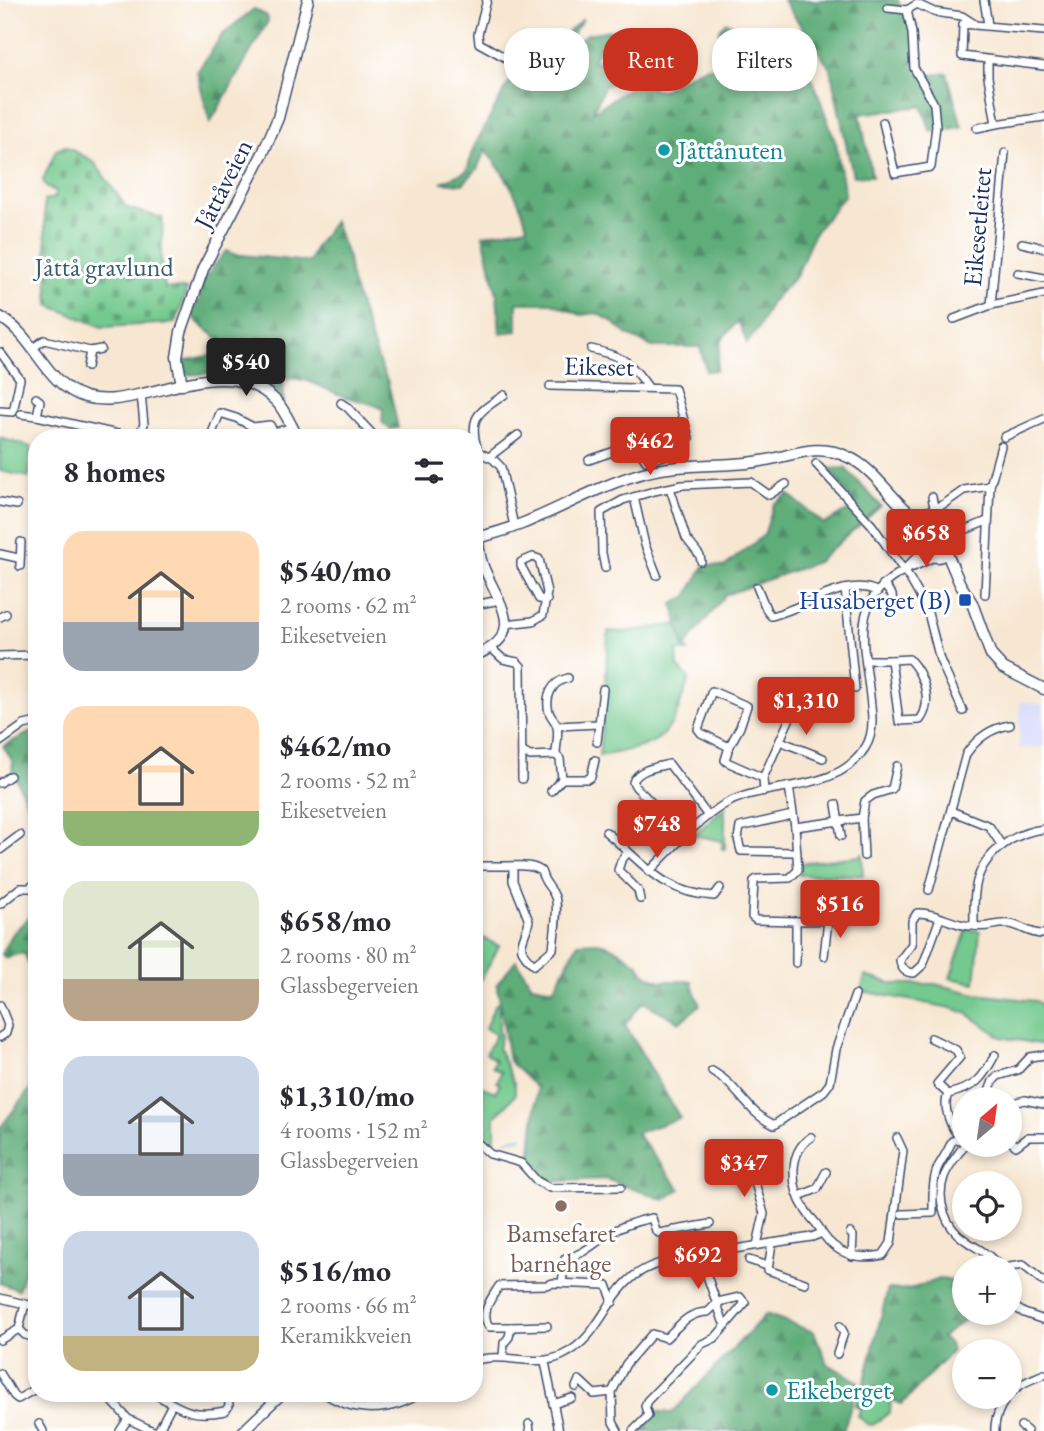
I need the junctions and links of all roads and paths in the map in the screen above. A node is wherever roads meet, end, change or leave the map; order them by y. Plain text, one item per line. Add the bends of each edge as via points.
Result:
1 (308, 0) edge
2 (488, 0) edge
3 (984, 0) edge
4 (888, 8) dead end
5 (907, 9) junction
6 (974, 23) junction
7 (988, 25) junction
8 (1044, 31) edge
9 (504, 57) edge
10 (988, 60) junction
11 (1044, 66) edge
12 (1044, 117) edge
13 (883, 122) dead end
14 (996, 124) junction
15 (977, 128) dead end
16 (1005, 153) dead end
17 (1021, 243) dead end
18 (1044, 248) edge
19 (1018, 273) dead end
20 (1044, 278) edge
21 (1044, 294) edge
22 (991, 305) junction
23 (0, 317) edge
24 (954, 318) dead end
25 (33, 348) junction
26 (101, 349) dead end
27 (591, 349) dead end
28 (90, 351) junction
29 (0, 352) edge
30 (87, 367) dead end
31 (182, 385) junction
32 (550, 386) dead end
33 (648, 387) junction
34 (141, 394) junction
35 (504, 395) dead end
36 (36, 398) dead end
37 (341, 403) dead end
38 (0, 411) edge
39 (21, 414) dead end
40 (37, 416) junction
41 (1044, 419) edge
42 (292, 427) joint
43 (96, 429) edge
44 (141, 429) edge
45 (214, 429) edge
46 (272, 429) edge
47 (287, 429) edge
48 (368, 429) edge
49 (476, 429) edge
50 (518, 435) dead end
51 (1004, 437) dead end
52 (1002, 446) dead end
53 (680, 451) junction
54 (483, 455) edge
55 (489, 457) junction
56 (589, 460) dead end
57 (816, 464) dead end
58 (684, 466) junction
59 (786, 484) dead end
60 (609, 486) junction
61 (990, 486) junction
62 (670, 488) junction
63 (634, 497) junction
64 (932, 497) dead end
65 (0, 502) edge
66 (617, 503) junction
67 (17, 506) dead end
68 (934, 508) junction
69 (925, 512) dead end
70 (986, 521) junction
71 (514, 526) junction
72 (483, 536) edge
73 (21, 542) dead end
74 (937, 548) junction
75 (0, 554) edge
76 (701, 561) dead end
77 (483, 566) edge
78 (606, 568) dead end
79 (905, 570) junction
80 (657, 575) dead end
81 (883, 584) junction
82 (757, 587) dead end
83 (845, 589) junction
84 (876, 591) junction
85 (985, 594) dead end
86 (500, 600) junction
87 (547, 600) junction
88 (483, 603) edge
89 (894, 609) dead end
90 (505, 624) junction
91 (491, 648) junction
92 (483, 652) edge
93 (28, 655) edge
94 (0, 656) edge
95 (867, 660) junction
96 (891, 660) junction
97 (568, 678) dead end
98 (603, 689) dead end
99 (855, 689) dead end
100 (1044, 689) edge
101 (794, 709) dead end
102 (963, 711) dead end
103 (28, 724) edge
104 (598, 724) junction
105 (1010, 725) dead end
106 (557, 726) junction
107 (780, 741) junction
108 (0, 742) edge
109 (597, 742) dead end
110 (729, 747) junction
111 (523, 752) junction
112 (556, 755) junction
113 (823, 758) dead end
114 (594, 760) dead end
115 (897, 766) dead end
116 (10, 776) dead end
117 (763, 778) junction
118 (522, 779) dead end
119 (562, 779) junction
120 (0, 783) edge
121 (789, 786) junction
122 (551, 791) dead end
123 (764, 791) junction
124 (836, 804) dead end
125 (951, 811) junction
126 (792, 815) junction
127 (708, 816) junction
128 (862, 818) junction
129 (838, 820) junction
130 (795, 827) junction
131 (1044, 829) edge
132 (606, 832) dead end
133 (20, 835) dead end
134 (841, 836) dead end
135 (686, 837) junction
136 (1002, 846) junction
137 (0, 850) edge
138 (628, 852) junction
139 (796, 852) junction
140 (864, 856) dead end
141 (483, 866) edge
142 (513, 866) junction
143 (649, 872) junction
144 (28, 888) edge
145 (720, 888) dead end
146 (929, 890) dead end
147 (640, 899) dead end
148 (0, 904) edge
149 (856, 906) dead end
150 (940, 918) junction
151 (828, 920) junction
152 (796, 921) junction
153 (974, 926) junction
154 (1044, 934) edge
155 (824, 956) dead end
156 (796, 963) dead end
157 (855, 995) dead end
158 (0, 1005) edge
159 (0, 1037) edge
160 (931, 1038) dead end
161 (995, 1055) dead end
162 (1044, 1055) edge
163 (712, 1072) dead end
164 (991, 1087) edge
165 (948, 1094) junction
166 (1022, 1101) edge
167 (1044, 1104) edge
168 (952, 1122) edge
169 (811, 1137) dead end
170 (897, 1138) dead end
171 (1044, 1138) edge
172 (952, 1141) edge
173 (1022, 1141) edge
174 (728, 1147) dead end
175 (483, 1148) edge
176 (955, 1157) edge
177 (826, 1172) dead end
178 (621, 1187) dead end
179 (799, 1196) junction
180 (902, 1214) dead end
181 (710, 1224) dead end
182 (673, 1230) junction
183 (822, 1233) junction
184 (850, 1233) dead end
185 (772, 1243) junction
186 (757, 1245) junction
187 (703, 1255) junction
188 (990, 1255) edge
189 (852, 1256) junction
190 (678, 1258) junction
191 (749, 1259) dead end
192 (1022, 1265) edge
193 (767, 1266) junction
194 (1044, 1282) edge
195 (562, 1283) junction
196 (805, 1283) dead end
197 (0, 1298) edge
198 (613, 1302) junction
199 (719, 1302) junction
200 (25, 1304) junction
201 (28, 1305) edge
202 (1022, 1312) edge
203 (1044, 1320) edge
204 (723, 1321) dead end
205 (547, 1326) dead end
206 (840, 1326) dead end
207 (511, 1327) junction
208 (19, 1329) junction
209 (28, 1336) edge
210 (0, 1340) edge
211 (836, 1354) dead end
212 (503, 1357) junction
213 (483, 1360) edge
214 (545, 1362) junction
215 (0, 1373) edge
216 (1044, 1374) edge
217 (576, 1387) dead end
218 (612, 1392) junction
219 (28, 1393) edge
220 (572, 1398) dead end
221 (113, 1402) edge
222 (169, 1402) edge
223 (229, 1402) edge
224 (274, 1402) edge
225 (340, 1402) edge
226 (404, 1402) edge
227 (172, 1404) junction
228 (553, 1404) junction
229 (128, 1419) junction
230 (559, 1430) edge
231 (120, 1431) edge
232 (155, 1431) edge
233 (243, 1431) edge
234 (549, 1431) edge
235 (618, 1431) edge
236 (633, 1431) edge
237 (995, 1431) edge

1 - 31 main road, Jåttåveien via 278,118 202,269 181,332 177,357
2 - 9 street via 479,43
3 - 7 street
4 - 5 street
5 - 6 street via 917,4
5 - 13 street via 914,68 934,104 931,167 895,173
6 - 7 street
6 - 10 street via 963,24 962,56
7 - 8 street
10 - 11 street
10 - 14 street
12 - 14 street
14 - 15 street
16 - 22 street, Eikesetleitet
17 - 18 street
19 - 20 street
21 - 22 street
22 - 24 street
23 - 25 main road
25 - 28 street via 44,340
25 - 34 main road via 51,375 76,393 107,400
26 - 28 street
27 - 33 street, Eikeset via 625,359
28 - 30 street
29 - 38 street via 19,379 13,412
31 - 34 main road
31 - 42 main road via 219,377 261,388 278,402
32 - 33 street, Eikeset
33 - 53 street, Eikeset via 675,389 690,438
34 - 44 street
35 - 49 street via 475,419
36 - 40 street via 40,401
37 - 48 street
39 - 40 street
40 - 43 street
41 - 51 street
42 - 47 street
45 - 46 street via 220,414
50 - 55 street
52 - 61 street
53 - 56 street via 646,461 635,444
53 - 58 street, Eikeset
54 - 55 street
55 - 71 street via 502,470
57 - 79 street via 872,524
58 - 60 main road
58 - 74 main road via 756,462 806,450 833,451 861,463
59 - 62 street via 769,495 751,482
60 - 66 street
60 - 71 main road
61 - 68 street via 964,490
61 - 70 street
62 - 63 street
62 - 76 street via 686,538
63 - 66 street
63 - 80 street
64 - 68 street
65 - 67 street
66 - 78 street via 601,513
68 - 69 street
70 - 74 street
70 - 85 street
71 - 72 main road
73 - 75 street via 19,562
74 - 79 street
74 - 100 main road via 972,603 990,655 1003,668
77 - 86 street
79 - 81 street
79 - 102 street via 927,609 940,660
81 - 84 street
81 - 89 street
82 - 83 street via 771,616
83 - 84 street via 862,586
83 - 99 street
84 - 95 street via 864,622
86 - 88 street
86 - 90 street
87 - 87 street via 538,559 521,562 539,599
87 - 90 street via 543,615 533,621
90 - 91 street
91 - 92 street
91 - 111 street via 521,666
93 - 94 street
95 - 96 street
95 - 121 street via 872,730 866,748 838,772
96 - 96 street via 909,659 919,672 926,695 920,720 899,721
97 - 106 street via 549,691 549,710
98 - 104 street
101 - 107 street
103 - 108 street
104 - 106 street
104 - 109 street
105 - 125 street via 981,737 966,754
106 - 112 street
107 - 113 street
107 - 117 street
110 - 110 street via 747,706 712,691 698,729
110 - 117 street via 727,762
111 - 112 street
111 - 118 street
112 - 119 street
114 - 119 street via 588,779
115 - 128 street via 892,789 867,798
116 - 120 street
117 - 123 street
119 - 122 street
121 - 123 street
121 - 126 street
123 - 127 street via 726,803
124 - 129 street
125 - 136 street via 989,826
125 - 146 street
126 - 130 street
126 - 139 street via 740,827 738,839 741,851
127 - 135 street
127 - 135 street via 669,764 635,776 636,787
128 - 129 street
128 - 140 street
129 - 130 street
129 - 134 street
130 - 139 street
131 - 136 street
132 - 138 street
133 - 137 street
135 - 143 street
136 - 153 street via 984,864 976,882
138 - 143 street
138 - 147 street via 618,870 638,890
139 - 152 street via 798,870 793,877 754,881 752,915 756,920
141 - 142 street
142 - 142 street via 513,881 529,921 522,951 534,965 553,949 556,898 538,869
143 - 145 street via 695,895 714,896
144 - 148 street via 20,888
149 - 151 street via 847,920
150 - 150 street via 921,912 914,916 912,944 900,960 906,972 914,973 923,965
150 - 153 street
151 - 152 street
151 - 155 street
152 - 156 street
153 - 154 street via 1006,924
157 - 163 street via 836,1049 830,1083 774,1125 755,1114 730,1084
158 - 159 street via 8,1025
160 - 165 street via 956,1049 961,1057 937,1084
161 - 165 street via 981,1080
162 - 164 street via 1030,1057 1017,1070 998,1076
165 - 168 street via 945,1101
166 - 167 street
169 - 179 street via 795,1161 793,1175
170 - 189 street via 902,1151 888,1250 874,1257
171 - 173 street via 1028,1136
172 - 180 street via 936,1174 933,1213
174 - 186 street via 740,1155 754,1180 764,1214
175 - 178 street via 521,1163 550,1188
176 - 188 street via 944,1176 944,1212 958,1234
177 - 179 street via 817,1189
179 - 183 street
181 - 182 street
182 - 190 street
182 - 195 street via 656,1231 652,1218 624,1226 563,1260
183 - 185 street
183 - 189 street via 835,1249
184 - 189 street
185 - 186 street
185 - 193 street
186 - 187 street
187 - 190 street
187 - 199 street
190 - 198 street via 635,1275
191 - 193 street
192 - 194 street
193 - 196 street via 769,1271
195 - 198 street via 607,1285
195 - 207 street via 499,1286 484,1317 489,1327
197 - 200 street
198 - 214 street via 587,1339
199 - 204 street
199 - 218 street via 708,1312 689,1316 666,1338 652,1334 626,1364
199 - 236 street via 737,1296 745,1303 715,1338 702,1344 647,1401 648,1416
200 - 201 street
200 - 208 street
202 - 203 street
205 - 207 street
206 - 211 street via 844,1333
207 - 212 street
208 - 209 street
208 - 210 street
212 - 213 street
212 - 214 street
214 - 228 street
215 - 219 street via 18,1399
216 - 237 street via 1017,1387 1000,1410
217 - 218 street via 579,1380 594,1394
218 - 235 street via 613,1422
220 - 228 street
221 - 229 street
222 - 227 street
223 - 227 street via 223,1412 200,1415
224 - 233 street
225 - 226 street via 373,1409
227 - 232 street
228 - 230 street
229 - 231 street
229 - 232 street
230 - 234 street

